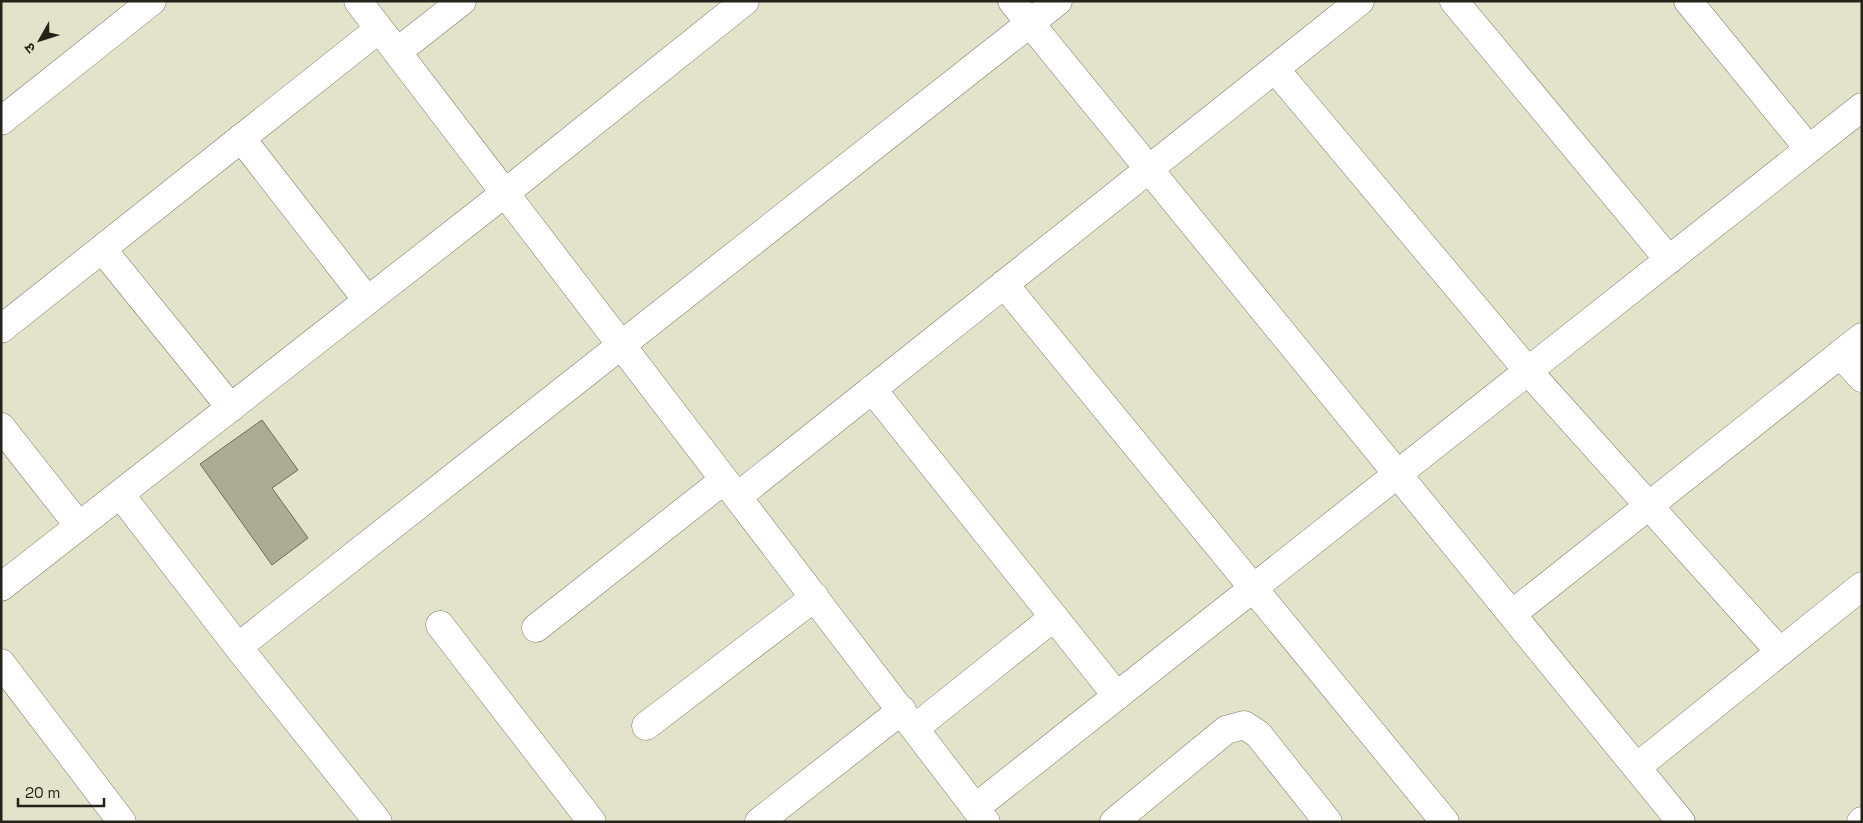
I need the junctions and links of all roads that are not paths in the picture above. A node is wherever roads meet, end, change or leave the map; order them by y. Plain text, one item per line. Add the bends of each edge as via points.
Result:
1 (152, 1) edge
2 (358, 1) edge
3 (462, 1) edge
4 (745, 1) edge
5 (1012, 1) edge
6 (1058, 1) edge
7 (1360, 1) edge
8 (1454, 1) edge
9 (1688, 1) edge
10 (1030, 23) junction
11 (379, 29) junction
12 (397, 52) junction
13 (1275, 68) junction
14 (1862, 107) edge
15 (1, 121) edge
16 (241, 138) junction
17 (1809, 149) junction
18 (1149, 169) junction
19 (505, 192) junction
20 (102, 249) junction
21 (1668, 260) junction
22 (1004, 284) junction
23 (367, 300) junction
24 (1, 329) edge
25 (1862, 337) edge
26 (622, 346) junction
27 (1840, 354) junction
28 (1528, 371) junction
29 (1862, 378) edge
30 (872, 389) junction
31 (231, 408) junction
32 (1, 427) edge
33 (1398, 474) junction
34 (731, 488) junction
35 (120, 494) junction
36 (1648, 506) junction
37 (79, 526) junction
38 (1862, 586) edge
39 (1, 587) edge
40 (1254, 588) junction
41 (815, 597) junction
42 (1512, 614) junction
43 (1054, 617) junction
44 (440, 626) dead end
45 (536, 628) dead end
46 (238, 647) junction
47 (1780, 652) junction
48 (1, 663) edge
49 (1117, 696) junction
50 (909, 719) junction
51 (646, 726) dead end
52 (1637, 768) junction
53 (980, 815) edge
54 (122, 822) edge
55 (378, 822) edge
56 (592, 822) edge
57 (759, 822) edge
58 (1114, 822) edge
59 (1328, 822) edge
60 (1445, 822) edge
61 (1681, 822) edge

1 - 15 street
2 - 11 street
3 - 12 street
4 - 19 street
5 - 10 street
6 - 10 street
7 - 13 street
8 - 21 street
9 - 17 street
10 - 18 street
10 - 26 street
11 - 12 street
11 - 16 street
12 - 19 street
13 - 18 street
13 - 28 street
14 - 17 street
16 - 20 street
16 - 23 street
17 - 21 street
18 - 22 street
18 - 33 street
19 - 23 street
19 - 26 street
20 - 24 street
20 - 31 street
21 - 28 street
22 - 30 street
22 - 40 street
23 - 31 street
25 - 27 street
26 - 34 street
26 - 46 street
27 - 29 street
27 - 36 street
28 - 33 street
28 - 36 street
30 - 34 street
30 - 43 street
31 - 35 street
32 - 37 street
33 - 40 street
33 - 42 street
34 - 41 street
34 - 45 street
35 - 37 street
35 - 46 street
36 - 42 street
36 - 47 street
37 - 39 street
38 - 47 street
40 - 49 street
40 - 60 street
41 - 50 street
41 - 51 street
42 - 52 street
43 - 49 street
43 - 50 street
44 - 56 street
46 - 55 street
47 - 52 street
48 - 54 street
49 - 53 street
50 - 53 street
50 - 57 street
52 - 61 street
58 - 59 street via 1226,730 1244,725 1258,734

